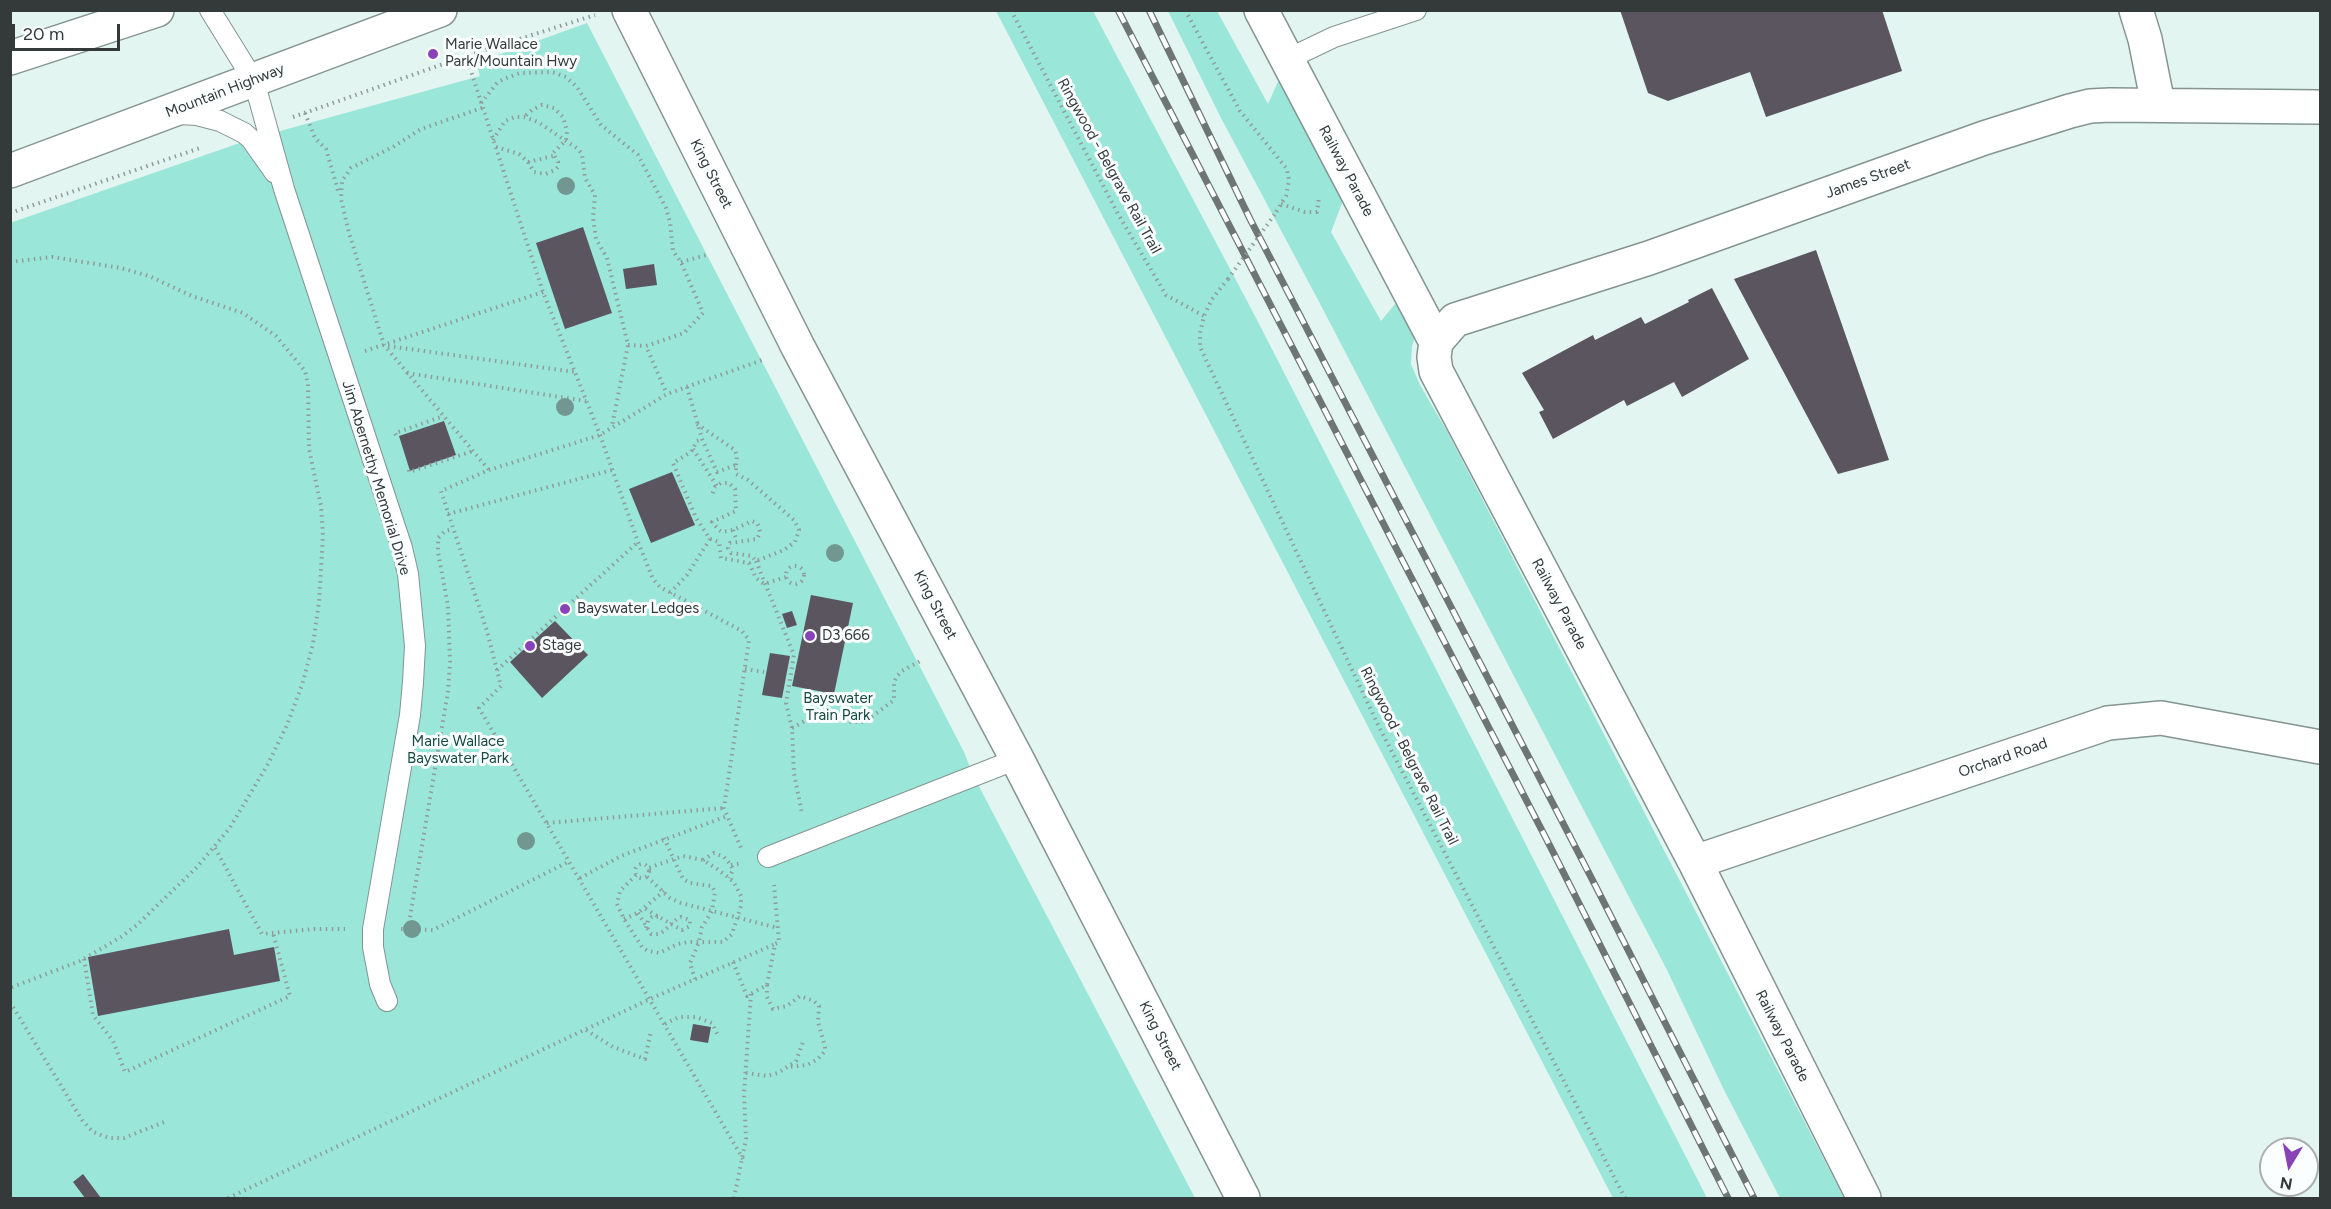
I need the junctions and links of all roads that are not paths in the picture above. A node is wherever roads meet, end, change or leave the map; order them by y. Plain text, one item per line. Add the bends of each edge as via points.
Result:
1 (157, 10) edge
2 (210, 10) edge
3 (440, 10) edge
4 (629, 10) edge
5 (1261, 10) edge
6 (1416, 10) edge
7 (2136, 10) edge
8 (113, 18) edge
9 (10, 58) edge
10 (1288, 59) junction
11 (254, 81) junction
12 (2158, 104) junction
13 (2320, 107) edge
14 (167, 114) junction
15 (10, 171) edge
16 (284, 189) junction
17 (1436, 342) junction
18 (2320, 747) edge
19 (1017, 759) junction
20 (768, 857) road end
21 (1695, 862) junction
22 (387, 1001) dead end
23 (1243, 1198) edge
24 (1864, 1198) edge

1 - 8 street
2 - 11 lane, Jim Abernethy Memorial Drive
3 - 11 street, Mountain Highway
4 - 19 street, King Street via 798,347
5 - 10 street, Railway Parade
6 - 10 lane via 1334,37
7 - 12 street
8 - 9 street
10 - 17 street, Railway Parade
11 - 14 street, Mountain Highway
11 - 16 lane, Jim Abernethy Memorial Drive
12 - 13 street, James Street
12 - 17 street, James Street via 2090,106 1984,138 1648,258 1455,320
14 - 15 street, Mountain Highway
14 - 16 lane via 197,115 244,133 270,164
16 - 22 lane, Jim Abernethy Memorial Drive via 408,574 415,646 410,716 373,929 380,984
17 - 21 street, Railway Parade via 1436,371
18 - 21 street, Orchard Road via 2161,718 2108,723
19 - 20 lane
19 - 23 street, King Street
21 - 24 street, Railway Parade

